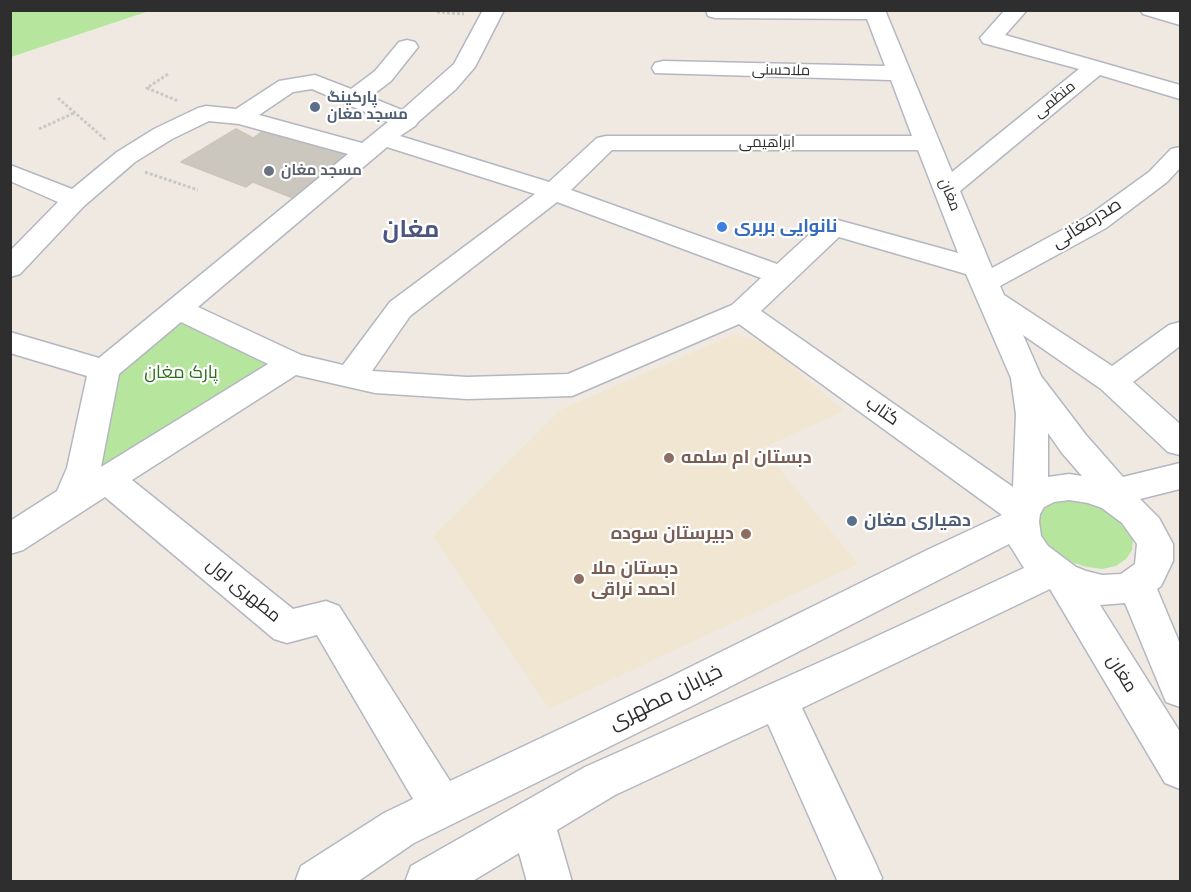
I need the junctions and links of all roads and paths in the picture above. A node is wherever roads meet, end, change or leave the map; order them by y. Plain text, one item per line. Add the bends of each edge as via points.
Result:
1 (494, 10) edge
2 (1017, 10) edge
3 (1150, 10) edge
4 (715, 12) edge
5 (874, 12) edge
6 (1180, 19) edge
7 (407, 47) dead end
8 (1096, 67) junction
9 (663, 68) dead end
10 (899, 73) junction
11 (168, 75) dead end
12 (401, 78) junction
13 (448, 84) junction
14 (1180, 92) edge
15 (58, 98) dead end
16 (353, 98) junction
17 (74, 113) junction
18 (206, 113) junction
19 (240, 117) junction
20 (407, 121) junction
21 (39, 129) dead end
22 (927, 143) junction
23 (376, 145) junction
24 (1180, 154) edge
25 (122, 160) junction
26 (10, 172) edge
27 (946, 189) junction
28 (198, 190) dead end
29 (554, 192) junction
30 (75, 200) junction
31 (10, 268) edge
32 (782, 276) junction
33 (985, 284) junction
34 (178, 309) junction
35 (742, 312) junction
36 (1180, 332) edge
37 (10, 342) edge
38 (292, 363) junction
39 (104, 370) junction
40 (350, 378) junction
41 (1027, 378) junction
42 (1112, 381) junction
43 (1180, 443) edge
44 (1180, 476) edge
45 (107, 479) junction
46 (71, 500) junction
47 (1125, 502) junction
48 (1022, 517) junction
49 (10, 540) edge
50 (1057, 575) junction
51 (1136, 584) junction
52 (1180, 689) edge
53 (778, 700) junction
54 (1180, 769) edge
55 (442, 807) junction
56 (532, 821) junction
57 (859, 878) dead end
58 (317, 882) edge
59 (427, 882) edge
60 (550, 882) edge

1 - 13 street via 464,67
2 - 8 street via 991,38
3 - 6 street
4 - 5 street
5 - 10 street, مغان
7 - 12 street
8 - 14 street
8 - 27 street, منظمی
9 - 10 street, ملاحسنی
10 - 22 street, مغان
11 - 18 path via 147,88
12 - 13 street
12 - 16 street
13 - 20 street
15 - 17 path
16 - 19 street via 315,81 287,86
16 - 20 street
17 - 21 path
17 - 25 path
18 - 19 street
18 - 25 street
19 - 23 street
20 - 23 street
22 - 27 street, مغان
22 - 29 street, ابراهیمی via 606,143
23 - 29 street
23 - 34 street
24 - 33 street, صدرمغانی via 1158,177 1097,222
25 - 28 path
25 - 30 street
26 - 30 street
27 - 33 street, مغان
29 - 32 street
29 - 40 street via 400,309
30 - 31 street
32 - 33 street via 834,227
32 - 35 street
33 - 41 street, مغان
33 - 42 street
34 - 38 street
34 - 39 street
35 - 40 street via 572,385 467,388
35 - 48 street, کتاب
36 - 42 street
37 - 39 street
38 - 40 street
38 - 45 street
39 - 46 street via 84,468
41 - 47 street, مغان via 1074,444
41 - 48 street, مغان via 1032,414 1031,484
42 - 43 street
44 - 47 street
45 - 46 street
45 - 55 street, مطهری اول via 287,627 326,617
46 - 49 street
47 - 48 street via 1092,490 1048,490 1032,498
47 - 51 street via 1155,544 1155,561
48 - 50 street via 1024,539 1035,556
48 - 55 street, خیابان مطهری via 684,690
50 - 51 street via 1102,590
50 - 53 street
50 - 54 street, مغان
51 - 52 street
53 - 56 street via 600,781
53 - 57 street
55 - 58 street, خیابان مطهری via 399,828
56 - 59 street
56 - 60 street

